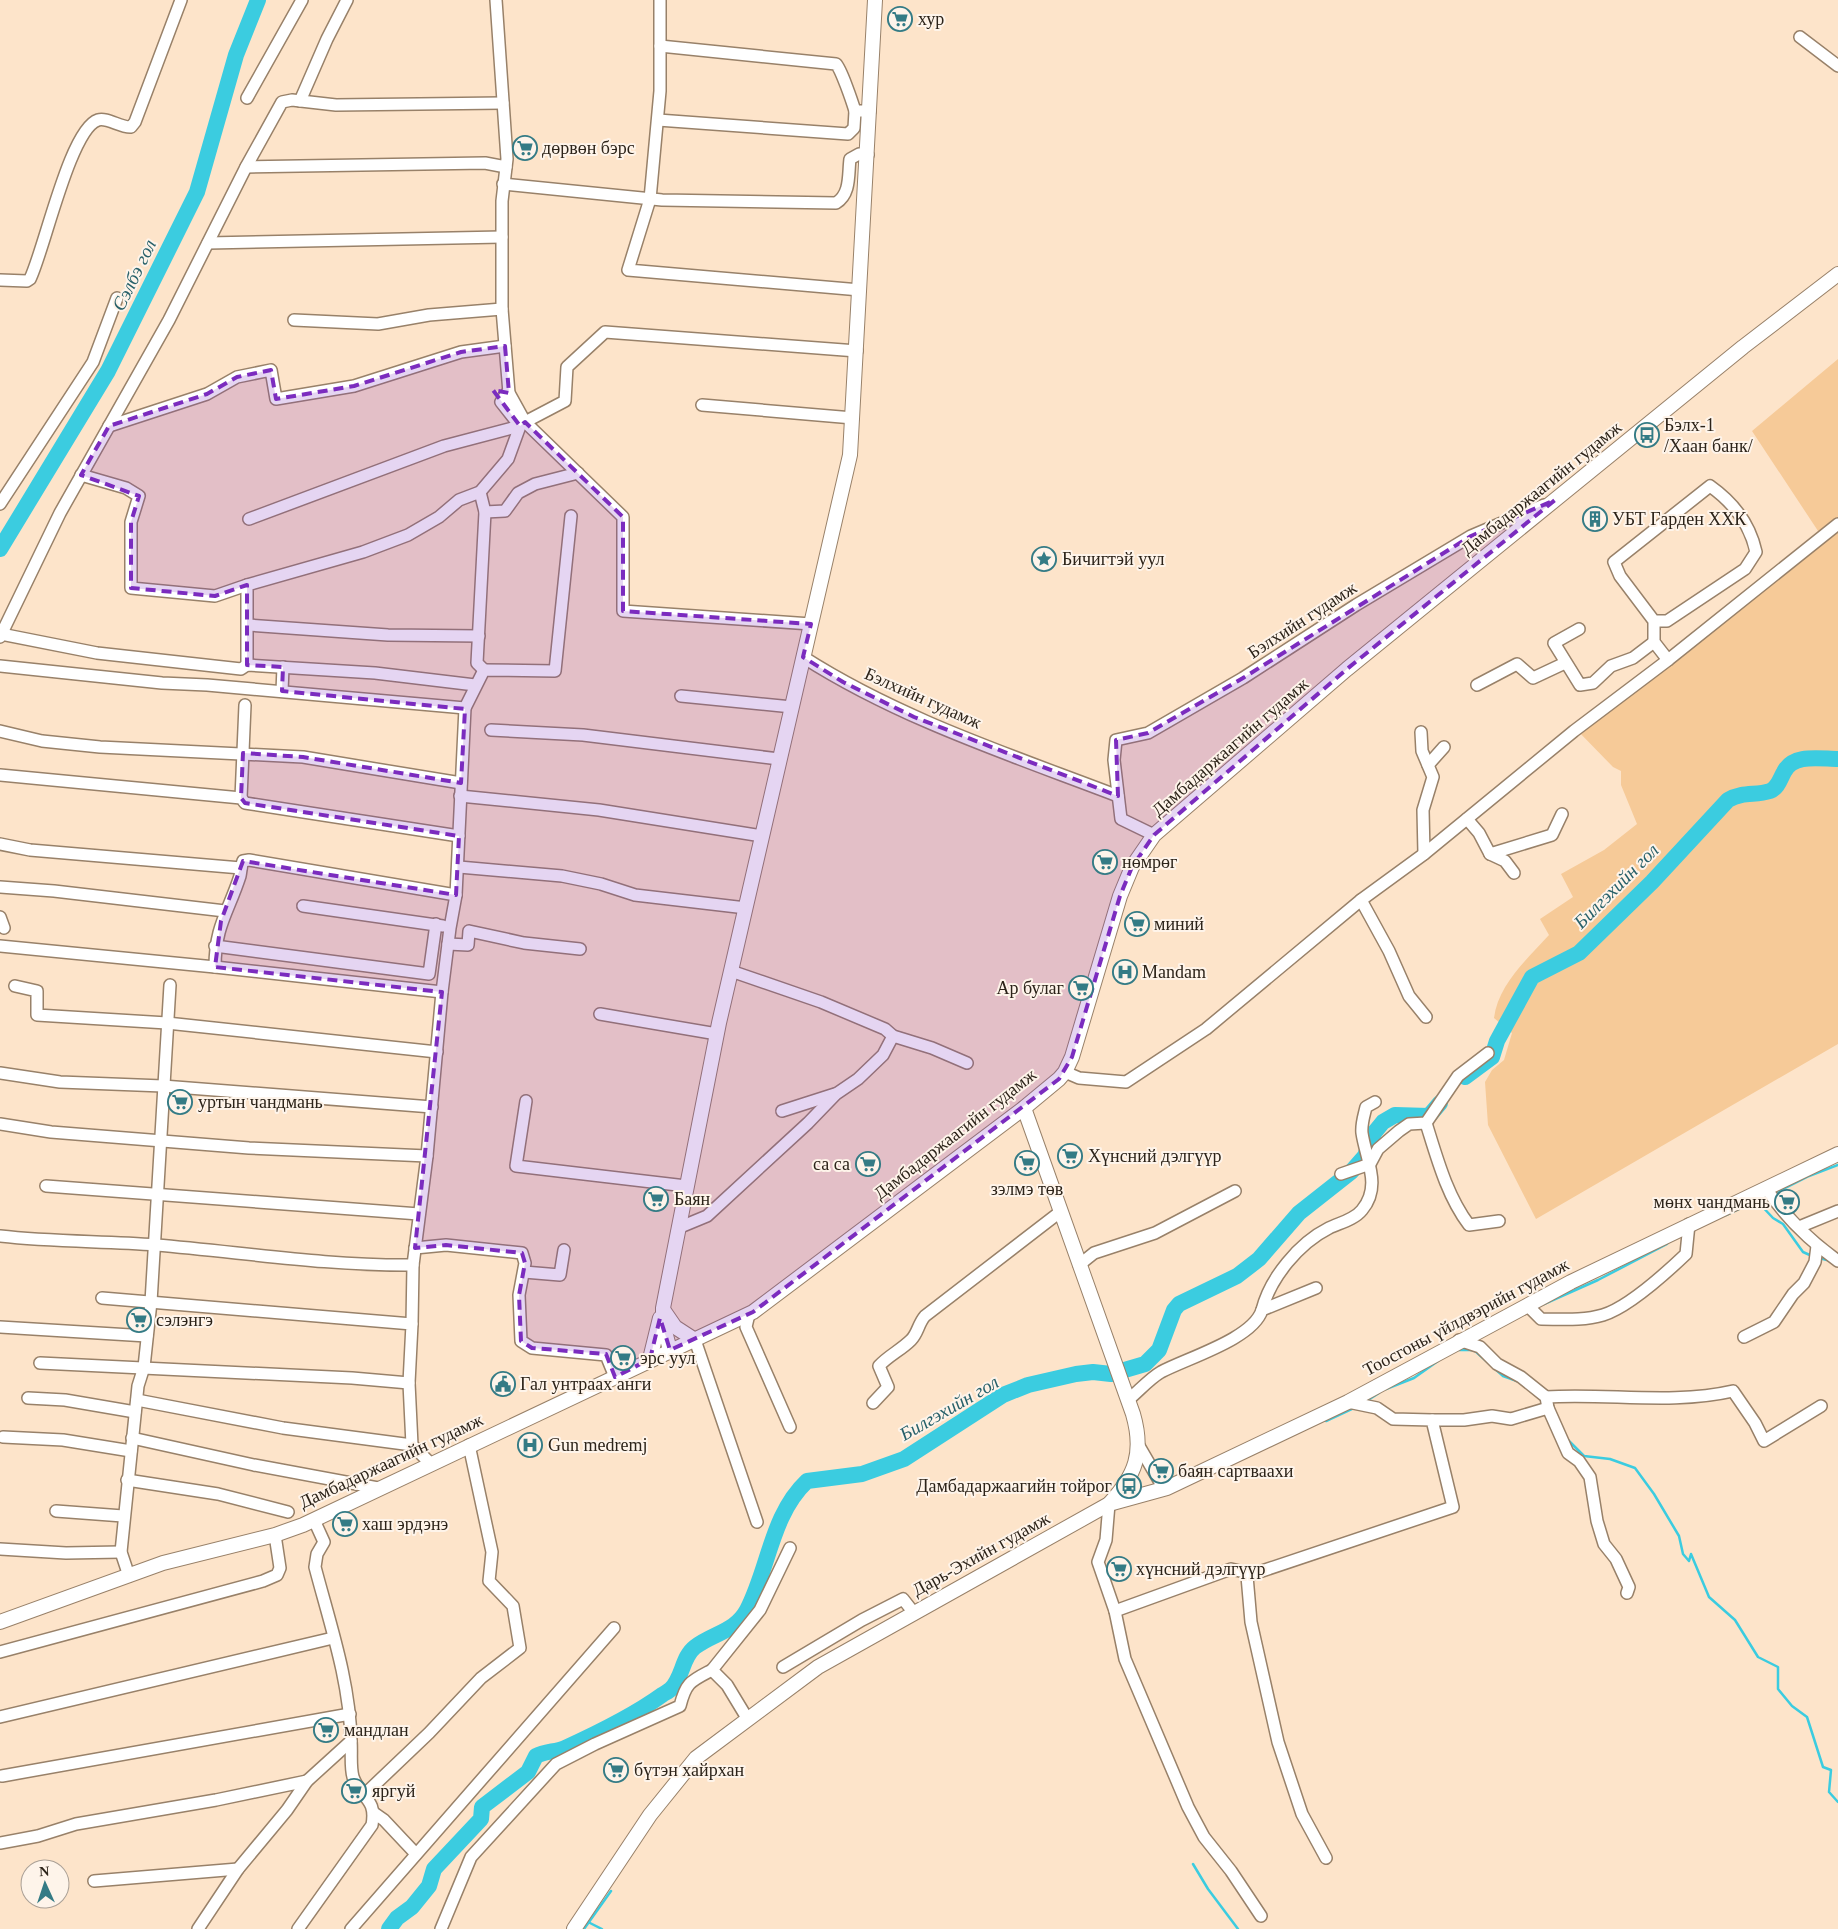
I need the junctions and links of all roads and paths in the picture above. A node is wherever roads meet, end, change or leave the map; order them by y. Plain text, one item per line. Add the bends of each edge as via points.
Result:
1 (180, 0) edge
2 (302, 0) edge
3 (348, 0) edge
4 (496, 0) edge
5 (660, 0) edge
6 (874, 0) edge
7 (1800, 38) dead end
8 (660, 46) junction
9 (1838, 66) edge
10 (247, 98) dead end
11 (300, 101) junction
12 (503, 103) junction
13 (855, 111) junction
14 (870, 111) junction
15 (658, 120) junction
16 (868, 155) junction
17 (246, 167) junction
18 (506, 167) junction
19 (503, 184) junction
20 (650, 199) junction
21 (502, 237) junction
22 (208, 243) junction
23 (1838, 274) edge
24 (0, 280) edge
25 (860, 290) junction
26 (117, 298) dead end
27 (502, 309) junction
28 (294, 320) dead end
29 (505, 346) junction
30 (857, 351) junction
31 (702, 404) dead end
32 (853, 418) junction
33 (523, 424) junction
34 (109, 426) junction
35 (578, 472) junction
36 (81, 475) junction
37 (480, 492) junction
38 (1555, 500) junction
39 (0, 504) edge
40 (485, 512) junction
41 (571, 516) dead end
42 (249, 519) dead end
43 (1838, 524) edge
44 (247, 585) junction
45 (1654, 621) junction
46 (811, 624) junction
47 (248, 625) junction
48 (1579, 629) dead end
49 (1, 635) edge
50 (479, 636) junction
51 (1654, 642) junction
52 (803, 657) junction
53 (1668, 660) junction
54 (1566, 663) junction
55 (247, 665) junction
56 (0, 666) edge
57 (283, 667) junction
58 (484, 670) junction
59 (1477, 684) dead end
60 (475, 685) junction
61 (282, 692) junction
62 (681, 696) dead end
63 (245, 705) dead end
64 (792, 707) junction
65 (465, 708) junction
66 (491, 730) dead end
67 (0, 731) edge
68 (1421, 732) dead end
69 (1444, 747) dead end
70 (243, 754) junction
71 (779, 759) junction
72 (1428, 766) junction
73 (0, 775) edge
74 (461, 783) junction
75 (460, 796) junction
76 (1118, 796) junction
77 (242, 798) junction
78 (1562, 814) dead end
79 (1467, 819) junction
80 (1154, 835) junction
81 (459, 836) junction
82 (762, 836) junction
83 (0, 844) edge
84 (1424, 854) junction
85 (1490, 854) junction
86 (458, 867) junction
87 (241, 868) junction
88 (1514, 873) dead end
89 (0, 887) edge
90 (456, 895) junction
91 (1361, 900) junction
92 (303, 906) dead end
93 (746, 908) junction
94 (225, 911) junction
95 (436, 924) junction
96 (450, 928) junction
97 (448, 944) junction
98 (0, 946) edge
99 (216, 946) junction
100 (580, 949) dead end
101 (216, 967) junction
102 (731, 971) junction
103 (170, 984) dead end
104 (15, 986) dead end
105 (442, 992) junction
106 (600, 1014) dead end
107 (1426, 1017) dead end
108 (167, 1023) junction
109 (717, 1034) junction
110 (893, 1036) junction
111 (437, 1052) junction
112 (1488, 1053) dead end
113 (967, 1063) dead end
114 (1065, 1072) junction
115 (0, 1073) edge
116 (163, 1086) junction
117 (836, 1094) junction
118 (526, 1101) dead end
119 (1375, 1102) dead end
120 (432, 1107) junction
121 (1024, 1108) junction
122 (782, 1111) dead end
123 (1426, 1123) junction
124 (0, 1124) edge
125 (161, 1140) junction
126 (1838, 1154) edge
127 (427, 1156) junction
128 (1369, 1161) junction
129 (1341, 1174) dead end
130 (46, 1186) dead end
131 (686, 1186) junction
132 (1766, 1188) junction
133 (1235, 1191) dead end
134 (156, 1194) junction
135 (1838, 1211) edge
136 (1060, 1212) junction
137 (419, 1214) junction
138 (1499, 1222) dead end
139 (1689, 1224) junction
140 (678, 1228) junction
141 (1798, 1228) junction
142 (0, 1236) edge
143 (154, 1245) junction
144 (1817, 1246) junction
145 (414, 1248) junction
146 (564, 1250) dead end
147 (1838, 1261) edge
148 (1079, 1265) junction
149 (413, 1266) junction
150 (524, 1272) junction
151 (1316, 1288) dead end
152 (102, 1298) dead end
153 (151, 1302) junction
154 (1527, 1305) junction
155 (663, 1308) junction
156 (1262, 1310) junction
157 (750, 1314) junction
158 (412, 1324) junction
159 (0, 1327) edge
160 (147, 1336) junction
161 (1744, 1337) dead end
162 (695, 1340) junction
163 (1459, 1340) junction
164 (670, 1350) junction
165 (650, 1360) junction
166 (40, 1363) dead end
167 (144, 1367) junction
168 (615, 1377) junction
169 (409, 1383) junction
170 (28, 1398) dead end
171 (137, 1400) junction
172 (1128, 1400) junction
173 (1348, 1402) junction
174 (1547, 1402) junction
175 (873, 1403) dead end
176 (1821, 1406) dead end
177 (135, 1412) junction
178 (1432, 1420) junction
179 (790, 1427) dead end
180 (3, 1437) dead end
181 (132, 1438) junction
182 (412, 1445) junction
183 (469, 1445) junction
184 (1139, 1446) junction
185 (131, 1451) junction
186 (430, 1463) junction
187 (128, 1480) junction
188 (378, 1488) junction
189 (1164, 1489) junction
190 (1109, 1504) junction
191 (56, 1511) dead end
192 (288, 1512) dead end
193 (123, 1516) junction
194 (314, 1520) junction
195 (757, 1522) dead end
196 (275, 1535) junction
197 (790, 1548) dead end
198 (0, 1549) edge
199 (121, 1552) junction
200 (129, 1576) junction
201 (1247, 1576) junction
202 (1627, 1592) dead end
203 (1115, 1611) junction
204 (914, 1613) junction
205 (0, 1622) edge
206 (614, 1628) dead end
207 (333, 1638) junction
208 (0, 1652) edge
209 (783, 1667) dead end
210 (712, 1670) junction
211 (350, 1714) junction
212 (0, 1717) edge
213 (748, 1718) junction
214 (351, 1741) junction
215 (2, 1776) dead end
216 (307, 1782) junction
217 (365, 1794) junction
218 (374, 1813) junction
219 (0, 1843) edge
220 (416, 1854) junction
221 (1326, 1858) dead end
222 (238, 1870) junction
223 (94, 1881) dead end
224 (1261, 1916) dead end
225 (198, 1929) edge
226 (298, 1929) edge
227 (351, 1929) edge
228 (441, 1929) edge
229 (574, 1929) edge

1 - 24 street via 135,122 125,128 97,120 91,126 72,156 30,279
2 - 10 street
3 - 11 street
4 - 12 street
5 - 8 street
6 - 14 main road
7 - 9 street
8 - 13 street via 836,64
8 - 15 street
11 - 12 street via 336,105
11 - 17 street via 287,100 279,105
12 - 18 street
13 - 14 street
13 - 15 street via 854,128 848,134
14 - 16 main road
15 - 20 street
16 - 20 street via 859,154 850,159 847,189 836,203
16 - 25 main road
17 - 18 street via 484,163
17 - 22 street
18 - 19 street
19 - 20 street
19 - 21 street
20 - 25 street via 628,270
21 - 22 street
21 - 27 street
22 - 34 street
23 - 38 main road, Дамбадаржаагийн гудамж
25 - 30 main road
26 - 39 street via 93,362
27 - 28 street via 429,315 378,324
27 - 29 street
29 - 33 street via 509,393 501,402
29 - 34 street via 461,352 354,386 276,399 271,370 237,377 207,394
30 - 32 main road
30 - 33 street via 605,332 567,367 565,401
31 - 32 street
32 - 46 main road via 850,455
33 - 35 street
33 - 37 street via 508,459
33 - 42 street via 444,446
34 - 36 street
35 - 40 street via 518,492 505,511
35 - 46 street via 623,517 623,611
36 - 44 street via 126,488 138,496 131,522 131,588 215,596
36 - 49 street
37 - 40 street
37 - 44 street via 459,500 439,517 408,535 363,552
38 - 76 street, Бэлхийн гудамж via 1472,536 1243,678 1148,732 1116,740 1114,760
38 - 80 main road, Дамбадаржаагийн гудамж via 1347,669
40 - 50 street
41 - 58 street via 555,671
43 - 53 street
44 - 47 street
45 - 45 street via 1620,576 1614,562 1710,486 1738,512 1752,532 1756,552 1745,569 1667,621
45 - 51 street
46 - 52 main road
47 - 50 street via 388,635
47 - 55 street
48 - 54 street via 1554,643
49 - 55 street via 97,653 240,669
50 - 58 street via 477,663
51 - 53 street
51 - 54 street via 1633,658 1611,666 1593,682 1580,685
52 - 64 main road
52 - 76 street, Бэлхийн гудамж via 843,682 914,717
53 - 79 street via 1574,731
54 - 59 street via 1533,678 1517,664
55 - 57 street
56 - 61 street
57 - 60 street via 375,673
57 - 61 street
58 - 60 street
60 - 65 street
61 - 65 street
62 - 64 street
63 - 70 street
64 - 71 main road
65 - 74 street
66 - 71 street via 583,736
67 - 70 street via 42,741 100,747
68 - 72 street via 1422,751
69 - 72 street
70 - 74 street via 303,757
70 - 77 street
71 - 82 main road
72 - 84 street via 1433,777 1422,810
73 - 77 street
74 - 75 street
75 - 81 street
75 - 82 street via 599,810
76 - 80 street, Бэлхийн гудамж via 1121,819
77 - 81 street via 245,803
78 - 85 street via 1552,835
79 - 84 street
79 - 85 street
80 - 114 main road, Дамбадаржаагийн гудамж via 1132,867 1120,896
81 - 86 street
82 - 93 main road
83 - 87 street via 30,850
84 - 91 street
85 - 88 street via 1505,861
86 - 90 street
86 - 93 street via 562,876 634,895
87 - 90 street via 243,861 249,860
87 - 94 street
89 - 94 street
90 - 96 street
91 - 107 street via 1409,996
91 - 114 street via 1206,1029 1126,1082 1079,1078
92 - 95 street
93 - 102 main road
94 - 99 street
95 - 96 street
95 - 99 street via 429,974
96 - 97 street
97 - 100 street via 468,945 469,931 524,943
97 - 105 street
98 - 101 street
99 - 101 street
101 - 105 street
102 - 109 main road
102 - 110 street via 848,1013 885,1029
103 - 108 street
104 - 108 street via 38,991 37,1014
105 - 111 street
106 - 109 street
108 - 111 street
108 - 116 street
109 - 131 main road
110 - 113 street
110 - 117 street via 883,1056
111 - 120 street
112 - 123 street via 1458,1076
114 - 121 main road, Дамбадаржаагийн гудамж
115 - 116 street via 60,1082
116 - 120 street
116 - 125 street
117 - 122 street
117 - 140 street via 706,1216
118 - 131 street via 516,1166
119 - 128 street via 1366,1107 1362,1120
120 - 127 street
121 - 136 main road, Дарь-Эхийн гудамж
121 - 157 main road, Дамбадаржаагийн гудамж
123 - 128 street via 1409,1124 1378,1149
123 - 138 street via 1459,1211 1470,1225
124 - 125 street via 51,1132
125 - 127 street via 249,1148
125 - 134 street
126 - 132 main road, Тоосгоны үйлдвэрийн гудамж
127 - 137 street
128 - 129 street
128 - 156 street via 1373,1174 1371,1192 1362,1211 1326,1230 1284,1265 1270,1286
130 - 134 street
131 - 140 main road
132 - 139 main road, Тоосгоны үйлдвэрийн гудамж
132 - 141 street
133 - 148 street via 1155,1233 1094,1253
134 - 137 street
134 - 143 street
135 - 141 street
136 - 148 main road, Дарь-Эхийн гудамж
136 - 175 street via 924,1316 911,1340 879,1366 888,1387
137 - 145 street
139 - 154 main road, Тоосгоны үйлдвэрийн гудамж
139 - 154 street via 1686,1254 1656,1282 1604,1315 1541,1319
140 - 155 main road
141 - 144 street
142 - 143 street
143 - 149 street via 280,1258
143 - 153 street
144 - 147 street
144 - 161 street via 1815,1262 1804,1283 1774,1322
145 - 149 street
145 - 150 street via 446,1245 522,1254
146 - 150 street via 560,1275
148 - 172 main road, Дарь-Эхийн гудамж
149 - 158 street
150 - 168 street via 519,1295 521,1341 532,1348 606,1355
151 - 156 street
152 - 153 street
153 - 158 street
153 - 160 street
154 - 163 main road, Тоосгоны үйлдвэрийн гудамж
155 - 162 main road via 674,1327
155 - 164 main road via 663,1324
155 - 165 main road
156 - 172 street via 1260,1317 1244,1330 1159,1373
157 - 162 main road, Дамбадаржаагийн гудамж
157 - 179 street via 746,1327
158 - 169 street
159 - 160 street
160 - 167 street
162 - 164 main road, Дамбадаржаагийн гудамж
162 - 195 street
163 - 173 main road, Тоосгоны үйлдвэрийн гудамж
163 - 174 street via 1480,1347 1497,1364 1521,1376
164 - 165 main road, Дамбадаржаагийн гудамж
165 - 168 main road, Дамбадаржаагийн гудамж
166 - 167 street
167 - 169 street
167 - 171 street
168 - 183 main road, Дамбадаржаагийн гудамж
169 - 182 street
170 - 177 street via 64,1400
171 - 177 street
171 - 182 street via 283,1428
172 - 184 main road, Дарь-Эхийн гудамж via 1138,1431
173 - 178 street via 1377,1408 1393,1419
173 - 189 main road, Тоосгоны үйлдвэрийн гудамж
174 - 176 street via 1580,1395 1667,1398 1734,1392 1764,1441
174 - 178 street via 1511,1419 1492,1416
174 - 202 street via 1568,1453 1579,1461 1590,1477 1604,1544 1616,1559 1629,1587
177 - 181 street
178 - 201 street via 1453,1507
180 - 185 street via 63,1440
181 - 185 street
181 - 188 street
182 - 186 street
183 - 186 main road, Дамбадаржаагийн гудамж
183 - 217 street via 492,1552 489,1581 513,1606 520,1648 481,1678
184 - 189 street
184 - 190 main road, Дарь-Эхийн гудамж via 1130,1476
185 - 187 street
186 - 188 main road, Дамбадаржаагийн гудамж
187 - 192 street via 218,1494
187 - 193 street
188 - 194 main road, Дамбадаржаагийн гудамж
189 - 190 main road, Тоосгоны үйлдвэрийн гудамж
190 - 203 street via 1106,1540 1098,1562
190 - 204 main road, Дарь-Эхийн гудамж
191 - 193 street
193 - 199 street
194 - 196 main road, Дамбадаржаагийн гудамж
194 - 207 street via 324,1542 317,1554 315,1567
196 - 200 main road, Дамбадаржаагийн гудамж via 163,1563
196 - 208 street via 280,1568 277,1575 263,1581
197 - 210 street via 760,1610
198 - 199 street
199 - 200 street
200 - 205 main road, Дамбадаржаагийн гудамж
201 - 203 street via 1231,1569
201 - 221 street via 1251,1622 1278,1742 1302,1814
203 - 224 street via 1125,1659 1188,1807 1204,1837
204 - 209 street via 903,1599
204 - 213 main road, Дарь-Эхийн гудамж via 818,1667
206 - 220 street
207 - 211 street
207 - 212 street
210 - 213 street via 727,1685
210 - 228 street via 688,1684 680,1706 556,1764 471,1856
211 - 214 street
211 - 215 street
213 - 229 main road, Дарь-Эхийн гудамж via 696,1758 650,1815
214 - 216 street
214 - 217 street via 353,1776
216 - 219 street via 76,1824
216 - 222 street
217 - 218 street via 372,1802
218 - 220 street
218 - 226 street via 372,1826
220 - 227 street
222 - 223 street
222 - 225 street

